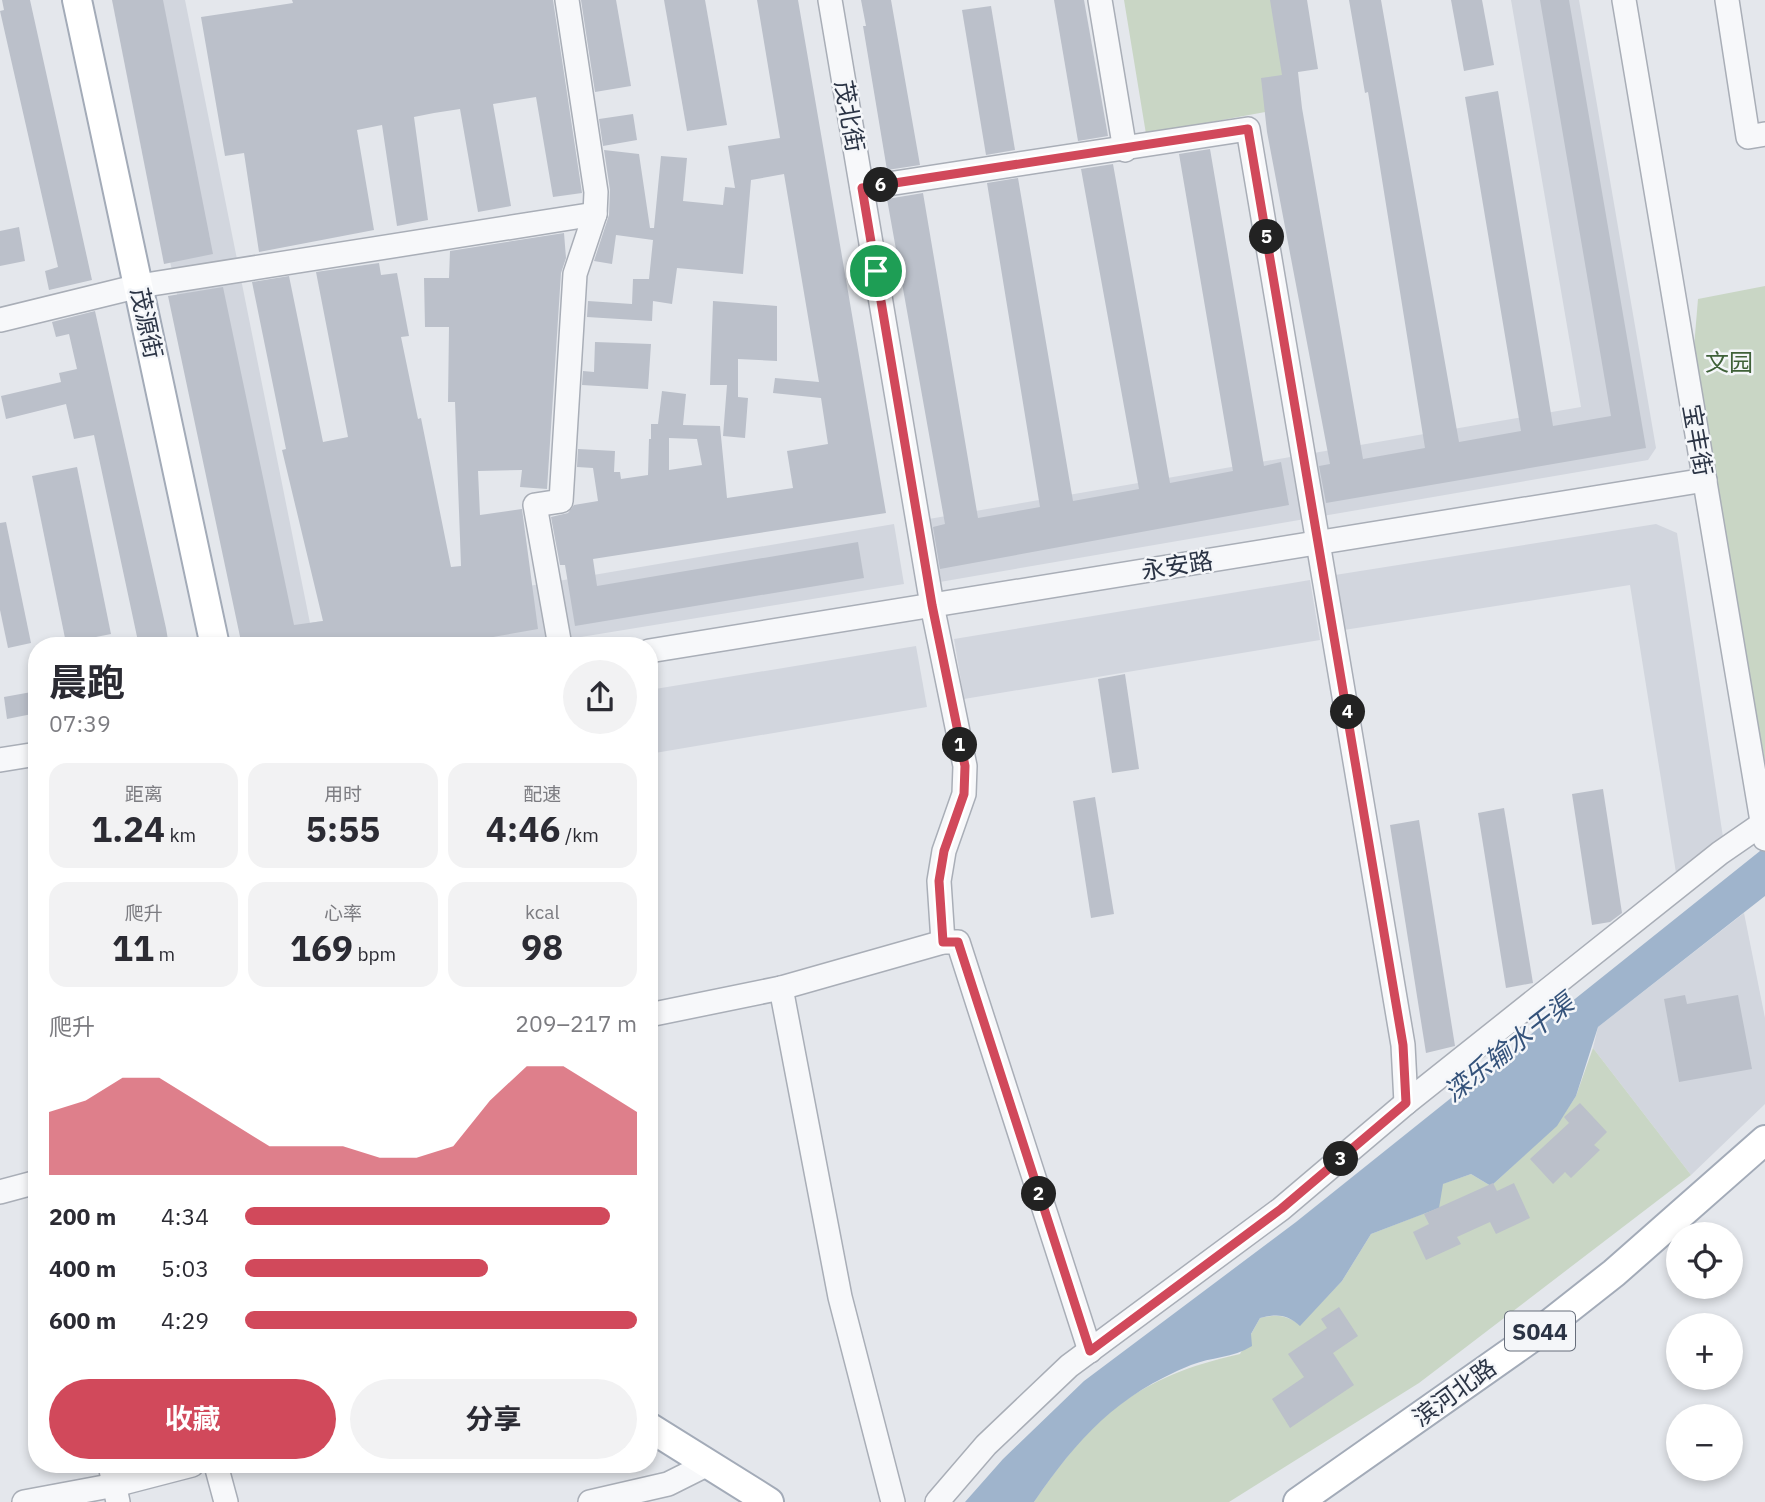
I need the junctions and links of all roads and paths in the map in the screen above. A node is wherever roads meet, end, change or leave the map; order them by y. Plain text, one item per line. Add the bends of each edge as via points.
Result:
1 (77, 0) edge
2 (567, 0) edge
3 (830, 0) edge
4 (1100, 0) edge
5 (1624, 0) edge
6 (1727, 0) edge
7 (1765, 134) edge
8 (1125, 150) junction
9 (862, 188) junction
10 (595, 214) junction
11 (139, 286) junction
12 (0, 320) edge
13 (1705, 480) junction
14 (1320, 542) junction
15 (932, 605) junction
16 (213, 637) edge
17 (558, 637) edge
18 (658, 650) edge
19 (28, 755) edge
20 (0, 760) edge
21 (1764, 832) edge
22 (943, 942) junction
23 (781, 988) junction
24 (658, 1013) edge
25 (1406, 1103) junction
26 (1765, 1140) edge
27 (28, 1184) edge
28 (0, 1192) edge
29 (1090, 1351) junction
30 (658, 1433) edge
31 (708, 1464) junction
32 (159, 1473) edge
33 (218, 1473) edge
34 (114, 1484) edge
35 (24, 1502) edge
36 (226, 1502) edge
37 (590, 1502) edge
38 (769, 1502) edge
39 (893, 1502) edge
40 (937, 1502) edge
41 (1298, 1502) edge

1 - 11 main road, 茂源街
2 - 10 street via 595,170
3 - 9 street, 茂北街
4 - 8 street
5 - 13 street, 宝丰街
6 - 7 street via 1748,137
8 - 9 street
8 - 14 street via 1248,129
9 - 15 street, 茂北街
10 - 11 street
10 - 17 street via 575,275 561,501 535,505
11 - 12 street
11 - 16 main road, 茂源街
13 - 14 street, 永安路
13 - 21 street, 宝丰街
14 - 15 street, 永安路
14 - 25 street via 1403,1045
15 - 18 street, 永安路
15 - 22 street, 茂北街 via 965,766 964,794 939,881
19 - 20 street
21 - 25 street via 1720,853
22 - 23 street
22 - 29 street via 958,942
23 - 24 street
23 - 39 street via 840,1297
25 - 29 street via 1281,1209
26 - 41 main road, 滨河北路 / S044 via 1614,1273 1534,1336
27 - 28 street
29 - 40 street via 986,1445
30 - 31 main road
31 - 37 street via 668,1484
31 - 38 main road
32 - 34 street
33 - 36 street
34 - 35 street

